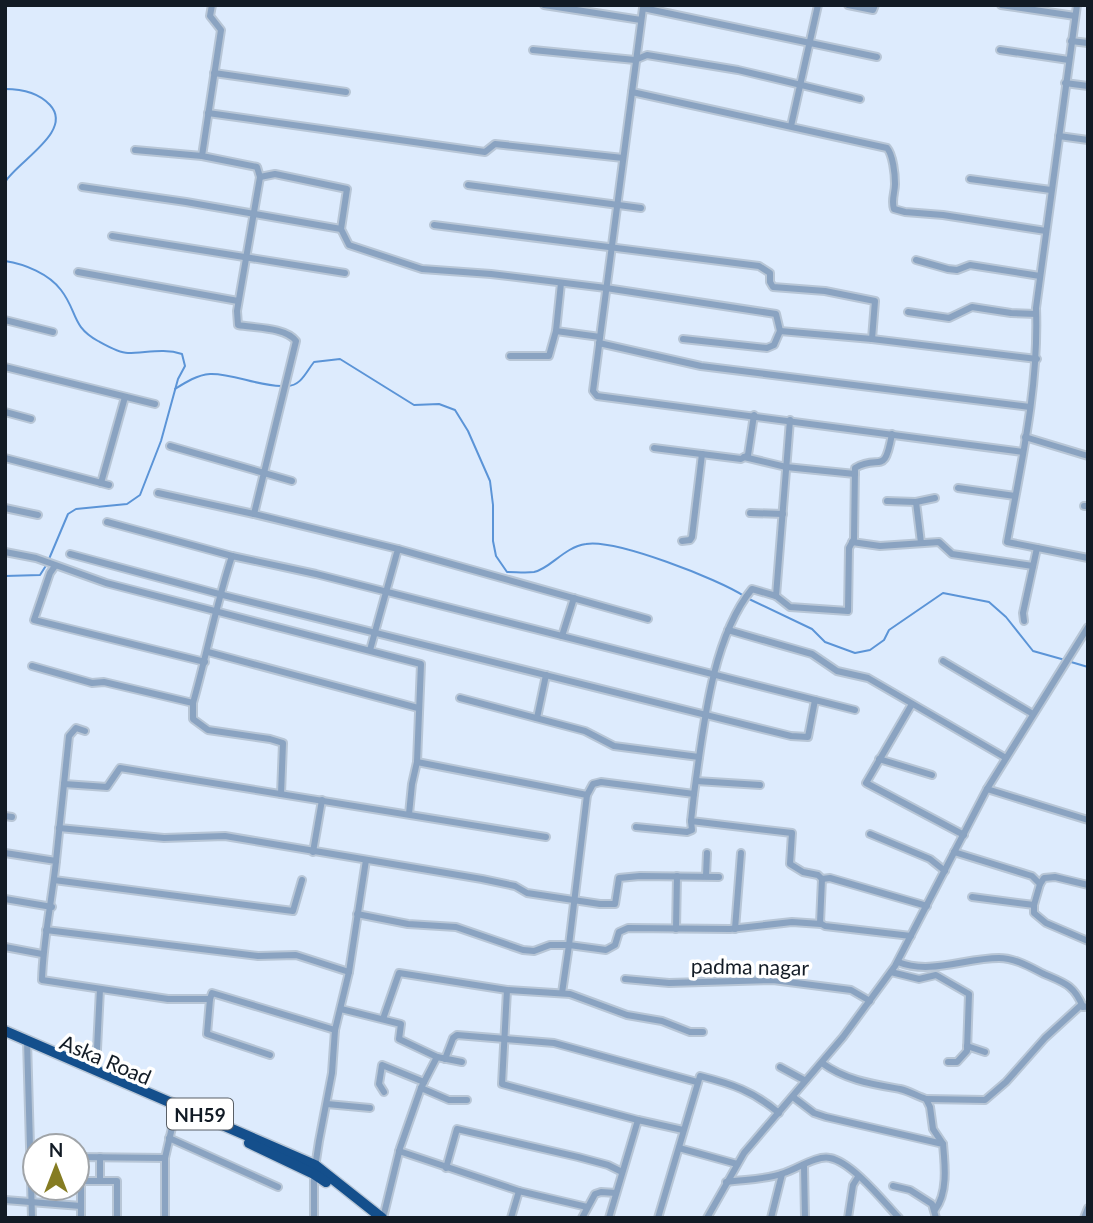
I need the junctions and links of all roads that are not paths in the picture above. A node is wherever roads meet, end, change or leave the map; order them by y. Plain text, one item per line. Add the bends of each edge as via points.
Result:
1 (212, 5) edge
2 (544, 5) edge
3 (818, 5) edge
4 (848, 5) edge
5 (875, 5) edge
6 (1001, 5) edge
7 (1077, 5) edge
8 (601, 9) edge
9 (1075, 16) junction
10 (641, 20) junction
11 (1071, 41) junction
12 (810, 42) junction
13 (1088, 43) edge
14 (533, 50) dead end
15 (1000, 50) dead end
16 (877, 57) dead end
17 (636, 60) junction
18 (1069, 60) junction
19 (214, 73) junction
20 (1065, 83) junction
21 (800, 85) junction
22 (1088, 86) edge
23 (346, 92) dead end
24 (632, 92) junction
25 (860, 99) dead end
26 (208, 113) junction
27 (791, 127) junction
28 (1059, 136) junction
29 (1088, 140) edge
30 (135, 150) dead end
31 (202, 156) junction
32 (623, 158) junction
33 (260, 177) junction
34 (970, 179) dead end
35 (468, 185) dead end
36 (82, 187) dead end
37 (1051, 190) junction
38 (617, 204) junction
39 (641, 208) dead end
40 (254, 215) junction
41 (434, 225) dead end
42 (341, 229) junction
43 (1046, 231) junction
44 (112, 236) dead end
45 (611, 248) junction
46 (246, 257) junction
47 (916, 260) dead end
48 (78, 272) dead end
49 (345, 273) dead end
50 (1040, 276) junction
51 (561, 283) junction
52 (606, 288) junction
53 (238, 301) junction
54 (908, 312) dead end
55 (1036, 314) junction
56 (5, 320) edge
57 (556, 331) junction
58 (780, 331) junction
59 (53, 332) dead end
60 (683, 339) dead end
61 (872, 339) junction
62 (600, 340) junction
63 (510, 356) dead end
64 (1037, 359) junction
65 (5, 367) edge
66 (125, 397) junction
67 (155, 404) dead end
68 (1030, 407) junction
69 (5, 412) edge
70 (754, 415) junction
71 (31, 419) dead end
72 (790, 420) junction
73 (892, 434) junction
74 (1025, 437) junction
75 (170, 446) dead end
76 (653, 447) dead end
77 (1023, 452) junction
78 (702, 454) junction
79 (1088, 456) edge
80 (744, 457) junction
81 (5, 458) edge
82 (786, 467) junction
83 (264, 472) junction
84 (855, 474) junction
85 (292, 481) dead end
86 (101, 483) junction
87 (109, 485) dead end
88 (958, 488) dead end
89 (158, 493) dead end
90 (1015, 496) junction
91 (935, 498) dead end
92 (887, 501) dead end
93 (916, 502) junction
94 (5, 508) edge
95 (750, 513) dead end
96 (254, 514) junction
97 (783, 514) junction
98 (38, 515) dead end
99 (107, 522) dead end
100 (682, 541) dead end
101 (852, 542) junction
102 (921, 543) junction
103 (1037, 548) junction
104 (398, 549) junction
105 (5, 552) edge
106 (70, 554) dead end
107 (233, 555) junction
108 (1088, 558) edge
109 (55, 566) junction
110 (1033, 566) junction
111 (386, 592) junction
112 (219, 594) junction
113 (776, 597) junction
114 (574, 598) junction
115 (218, 610) junction
116 (648, 619) dead end
117 (1024, 621) dead end
118 (1088, 627) edge
119 (728, 629) junction
120 (375, 633) junction
121 (562, 636) junction
122 (370, 650) junction
123 (208, 652) junction
124 (943, 661) dead end
125 (205, 662) junction
126 (32, 666) dead end
127 (546, 675) junction
128 (714, 675) junction
129 (460, 698) dead end
130 (815, 700) junction
131 (194, 703) junction
132 (912, 704) junction
133 (418, 708) junction
134 (855, 710) dead end
135 (1033, 714) junction
136 (706, 716) junction
137 (537, 719) junction
138 (85, 731) dead end
139 (699, 757) junction
140 (1006, 758) junction
141 (879, 759) junction
142 (417, 762) junction
143 (932, 775) dead end
144 (696, 781) junction
145 (64, 784) junction
146 (760, 785) dead end
147 (987, 789) junction
148 (281, 794) junction
149 (587, 794) junction
150 (694, 794) junction
151 (322, 800) junction
152 (409, 814) junction
153 (1088, 820) edge
154 (691, 821) junction
155 (636, 827) dead end
156 (59, 828) junction
157 (870, 834) dead end
158 (964, 835) junction
159 (546, 837) dead end
160 (313, 852) junction
161 (954, 852) junction
162 (5, 853) edge
163 (707, 853) dead end
164 (741, 853) dead end
165 (366, 860) junction
166 (57, 861) junction
167 (945, 871) junction
168 (677, 876) junction
169 (706, 876) junction
170 (719, 877) dead end
171 (822, 878) junction
172 (54, 880) junction
173 (302, 880) dead end
174 (1040, 884) junction
175 (1088, 885) edge
176 (972, 897) dead end
177 (5, 899) edge
178 (575, 900) junction
179 (1034, 905) junction
180 (52, 906) junction
181 (927, 906) junction
182 (357, 914) junction
183 (820, 924) junction
184 (676, 929) junction
185 (735, 929) junction
186 (46, 930) junction
187 (911, 936) junction
188 (1088, 941) edge
189 (569, 945) junction
190 (5, 947) edge
191 (43, 954) junction
192 (898, 962) junction
193 (349, 972) junction
194 (891, 972) junction
195 (625, 979) dead end
196 (100, 989) junction
197 (507, 990) junction
198 (562, 993) junction
199 (210, 999) junction
200 (870, 1001) junction
201 (1086, 1007) edge
202 (341, 1009) junction
203 (383, 1019) junction
204 (335, 1030) junction
205 (5, 1031) edge
206 (703, 1032) dead end
207 (5, 1037) edge
208 (504, 1039) junction
209 (27, 1043) junction
210 (967, 1046) junction
211 (985, 1052) dead end
212 (270, 1055) dead end
213 (441, 1058) junction
214 (462, 1062) dead end
215 (948, 1062) dead end
216 (822, 1063) junction
217 (780, 1067) dead end
218 (96, 1069) junction
219 (804, 1080) junction
220 (697, 1082) junction
221 (422, 1085) junction
222 (384, 1092) dead end
223 (793, 1097) junction
224 (926, 1099) junction
225 (467, 1100) dead end
226 (327, 1104) junction
227 (370, 1108) dead end
228 (176, 1110) junction
229 (779, 1113) junction
230 (638, 1120) junction
231 (683, 1130) junction
232 (32, 1132) edge
233 (169, 1138) junction
234 (943, 1144) junction
235 (679, 1149) junction
236 (399, 1151) junction
237 (91, 1157) edge
238 (100, 1157) junction
239 (164, 1158) junction
240 (737, 1164) junction
241 (804, 1166) junction
242 (446, 1168) junction
243 (315, 1169) junction
244 (622, 1172) junction
245 (782, 1174) junction
246 (858, 1177) junction
247 (100, 1181) junction
248 (726, 1182) junction
249 (893, 1185) dead end
250 (278, 1187) dead end
251 (519, 1191) junction
252 (616, 1193) junction
253 (5, 1200) edge
254 (32, 1203) junction
255 (81, 1206) junction
256 (587, 1207) junction
257 (1088, 1208) edge
258 (935, 1214) edge
259 (32, 1218) edge
260 (81, 1218) edge
261 (117, 1218) edge
262 (166, 1218) edge
263 (314, 1218) edge
264 (374, 1218) edge
265 (383, 1218) edge
266 (511, 1218) edge
267 (582, 1218) edge
268 (609, 1218) edge
269 (658, 1218) edge
270 (707, 1218) edge
271 (771, 1218) edge
272 (805, 1218) edge
273 (848, 1218) edge
274 (899, 1218) edge
275 (1084, 1218) edge

1 - 19 street via 210,16 221,30
2 - 8 street
3 - 12 street
4 - 5 street via 873,10
6 - 9 street
7 - 9 street
8 - 10 street
9 - 11 street
10 - 12 street via 643,8
10 - 17 street
11 - 13 street
11 - 18 street
12 - 16 street
12 - 21 street
14 - 17 street
15 - 18 street
17 - 21 street via 647,55 738,69
17 - 24 street
18 - 20 street
19 - 23 street
19 - 26 street
20 - 22 street
20 - 28 street
21 - 25 street
21 - 27 street
24 - 27 street
24 - 32 street
26 - 31 street
26 - 32 street via 485,152 495,144
27 - 43 street via 887,148 895,184 894,209
28 - 29 street
28 - 37 street
30 - 31 street
31 - 33 street via 257,167
32 - 38 street
33 - 40 street
33 - 42 street via 275,174 347,188
34 - 37 street
35 - 38 street
36 - 40 street
37 - 43 street
38 - 39 street
38 - 45 street
40 - 42 street
40 - 46 street
41 - 45 street
42 - 51 street via 349,245 422,269
43 - 50 street
44 - 46 street
45 - 52 street
45 - 61 street via 759,266 770,273 773,287 875,301
46 - 49 street
46 - 53 street
47 - 50 street via 948,269 970,265
48 - 53 street
50 - 55 street
51 - 52 street
51 - 57 street
52 - 58 street via 776,314
52 - 62 street
53 - 83 street via 238,325 282,332 296,341
54 - 55 street via 949,318 972,307
55 - 64 street
56 - 59 street
57 - 62 street
57 - 63 street via 549,356
58 - 60 street via 774,345 767,348
58 - 61 street
61 - 64 street
62 - 68 street via 701,366
62 - 70 street via 593,391 597,396
64 - 68 street
65 - 66 street
66 - 67 street
66 - 86 street
68 - 74 street
69 - 71 street
70 - 72 street
70 - 80 street
72 - 73 street
72 - 82 street
73 - 77 street
73 - 84 street via 883,461 861,465
74 - 77 street
74 - 79 street
75 - 83 street
76 - 78 street
77 - 90 street
78 - 80 street
78 - 100 street via 692,537
80 - 82 street
81 - 86 street
82 - 84 street
82 - 97 street
83 - 85 street
83 - 96 street
84 - 101 street
86 - 87 street
88 - 90 street
89 - 96 street
90 - 103 street via 1007,542
91 - 93 street
92 - 93 street
93 - 102 street
94 - 98 street
95 - 97 street
96 - 104 street
97 - 113 street
99 - 107 street
101 - 102 street via 880,546
101 - 113 street via 848,611 790,607
102 - 110 street via 939,542 952,554
103 - 108 street
103 - 110 street
104 - 111 street
104 - 114 street
105 - 109 street
106 - 112 street
107 - 111 street
107 - 112 street
109 - 115 street
109 - 125 street via 33,620
110 - 117 street
111 - 120 street
111 - 121 street
112 - 115 street
112 - 120 street
113 - 119 street via 752,589
114 - 116 street
114 - 121 street
115 - 122 street
115 - 123 street
118 - 135 street
119 - 128 street
119 - 132 street via 812,654 837,671 869,678
120 - 122 street
120 - 127 street
121 - 128 street
122 - 133 street via 421,664
123 - 125 street
123 - 133 street
124 - 135 street
125 - 131 street
126 - 131 street
127 - 136 street
127 - 137 street
128 - 130 street
128 - 136 street
129 - 137 street
130 - 134 street
130 - 136 street via 806,739
131 - 148 street via 193,719 208,730 283,743
132 - 140 street
132 - 141 street
133 - 142 street
135 - 140 street
136 - 139 street
137 - 139 street via 585,731 614,746
138 - 145 street via 76,728 69,736
139 - 144 street
140 - 147 street
141 - 143 street
141 - 158 street via 866,783
142 - 149 street
142 - 152 street
144 - 146 street
144 - 150 street
145 - 148 street via 107,788 120,768
145 - 156 street
147 - 153 street
147 - 158 street
148 - 151 street
149 - 150 street via 593,784 601,782
149 - 178 street
150 - 154 street
151 - 152 street
151 - 160 street
152 - 159 street
154 - 155 street via 692,830 687,832
154 - 171 street via 792,833 790,864
156 - 160 street via 164,838 225,836
156 - 166 street
157 - 167 street via 930,859
158 - 161 street
160 - 165 street
161 - 167 street
161 - 174 street via 1032,876
162 - 166 street
163 - 169 street
164 - 185 street
165 - 178 street
165 - 182 street
166 - 172 street
167 - 181 street
168 - 169 street
168 - 178 street via 619,878 615,904
168 - 184 street
169 - 170 street
171 - 181 street
171 - 183 street
172 - 173 street via 293,911
172 - 180 street
174 - 175 street via 1050,877
174 - 179 street
176 - 179 street
177 - 180 street
178 - 189 street
179 - 188 street via 1041,920
180 - 186 street
181 - 187 street
182 - 189 street via 408,925 456,927 523,950
182 - 193 street
183 - 185 street via 792,922
183 - 187 street
184 - 185 street
184 - 189 street via 628,928 619,932 615,945 606,950
186 - 191 street
186 - 193 street via 258,956 296,956
187 - 192 street
189 - 198 street
190 - 191 street
191 - 196 street via 42,980
192 - 194 street
192 - 201 street via 910,967 998,958 1017,961 1068,984
193 - 202 street
194 - 200 street
194 - 210 street via 919,979 936,975 968,992
195 - 200 street, padma nagar via 669,983 774,980 851,989
196 - 199 street via 168,999
196 - 218 street
197 - 198 street
197 - 203 street via 399,973
197 - 208 street
198 - 206 street via 627,1015
199 - 204 street via 212,993
199 - 212 street via 207,1034
200 - 216 street
201 - 224 street via 1080,1006 1045,1038 985,1100
202 - 203 street
202 - 204 street
203 - 213 street via 401,1024 399,1040
204 - 226 street
205 - 209 highway, NH59
207 - 209 highway, Aska Road / NH59
208 - 213 street via 455,1036
208 - 220 street via 554,1043
208 - 230 street via 502,1084
209 - 218 highway, NH59
209 - 228 highway, Aska Road / NH59
209 - 232 street
210 - 211 street
210 - 215 street via 962,1058
213 - 214 street
213 - 221 street
216 - 219 street
216 - 224 street via 838,1075
217 - 219 street
218 - 243 highway, NH59
219 - 223 street
220 - 229 street via 700,1076 743,1088
220 - 231 street
221 - 222 street via 382,1065 379,1084
221 - 225 street via 433,1095
221 - 236 street
223 - 229 street
223 - 234 street via 826,1117
224 - 234 street via 933,1129
226 - 227 street
226 - 243 street
228 - 233 street
228 - 243 highway, Aska Road / NH59
229 - 240 street
230 - 231 street
230 - 244 street
231 - 235 street
233 - 239 street
233 - 250 street
234 - 258 street via 942,1200
235 - 240 street
235 - 269 street
236 - 242 street
236 - 265 street
237 - 238 street
238 - 239 street
238 - 247 street
239 - 262 street
240 - 248 street
241 - 245 street
241 - 246 street via 833,1158
241 - 272 street
242 - 244 street via 457,1129 588,1159
242 - 251 street
243 - 263 street
243 - 264 highway, Aska Road / NH59
243 - 265 highway, NH59
244 - 252 street
245 - 248 street
245 - 271 street
246 - 273 street
246 - 274 street
247 - 255 street via 80,1181
247 - 261 street via 117,1181
248 - 270 street
249 - 258 street via 932,1204
251 - 256 street
251 - 266 street
252 - 256 street via 595,1194
252 - 268 street
253 - 254 street
254 - 255 street
254 - 259 street
255 - 260 street
256 - 267 street
257 - 275 street

